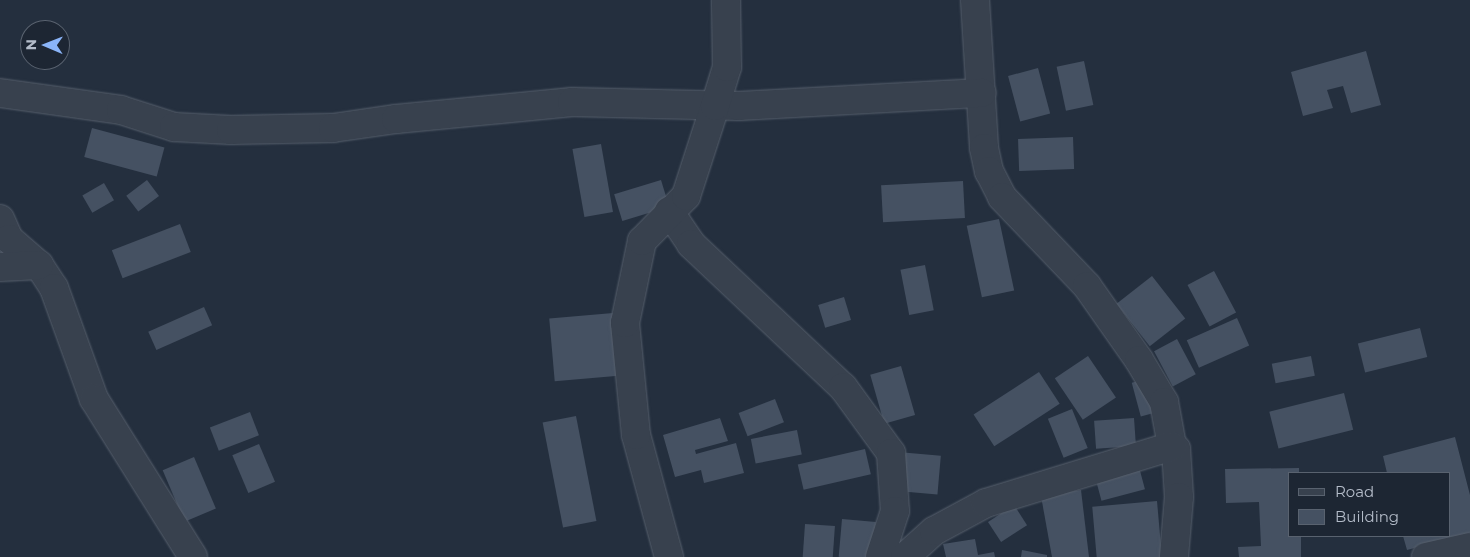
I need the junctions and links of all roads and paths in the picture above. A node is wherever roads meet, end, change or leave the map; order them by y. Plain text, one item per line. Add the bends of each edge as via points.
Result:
1 (726, 0) edge
2 (975, 0) edge
3 (0, 93) edge
4 (982, 94) junction
5 (715, 106) junction
6 (669, 211) junction
7 (0, 219) edge
8 (39, 264) junction
9 (0, 267) edge
10 (1172, 446) junction
11 (1470, 547) edge
12 (193, 557) edge
13 (669, 557) edge
14 (880, 557) edge
15 (905, 557) edge
16 (1174, 557) edge
17 (1426, 557) edge

1 - 5 street via 727,67
2 - 4 street
3 - 5 street via 121,110 174,127 231,130 333,128 572,102
4 - 5 street
4 - 10 street via 984,148 989,171 1002,197 1087,286 1139,360 1164,402
5 - 6 street via 686,196
6 - 13 street via 642,241 625,323 636,435
6 - 14 street via 691,244 843,387 891,453 895,511
7 - 8 street via 10,239
8 - 9 street
8 - 12 street via 54,288 94,400
10 - 15 street via 986,503 934,531
10 - 16 street via 1176,448 1179,497
11 - 17 street

